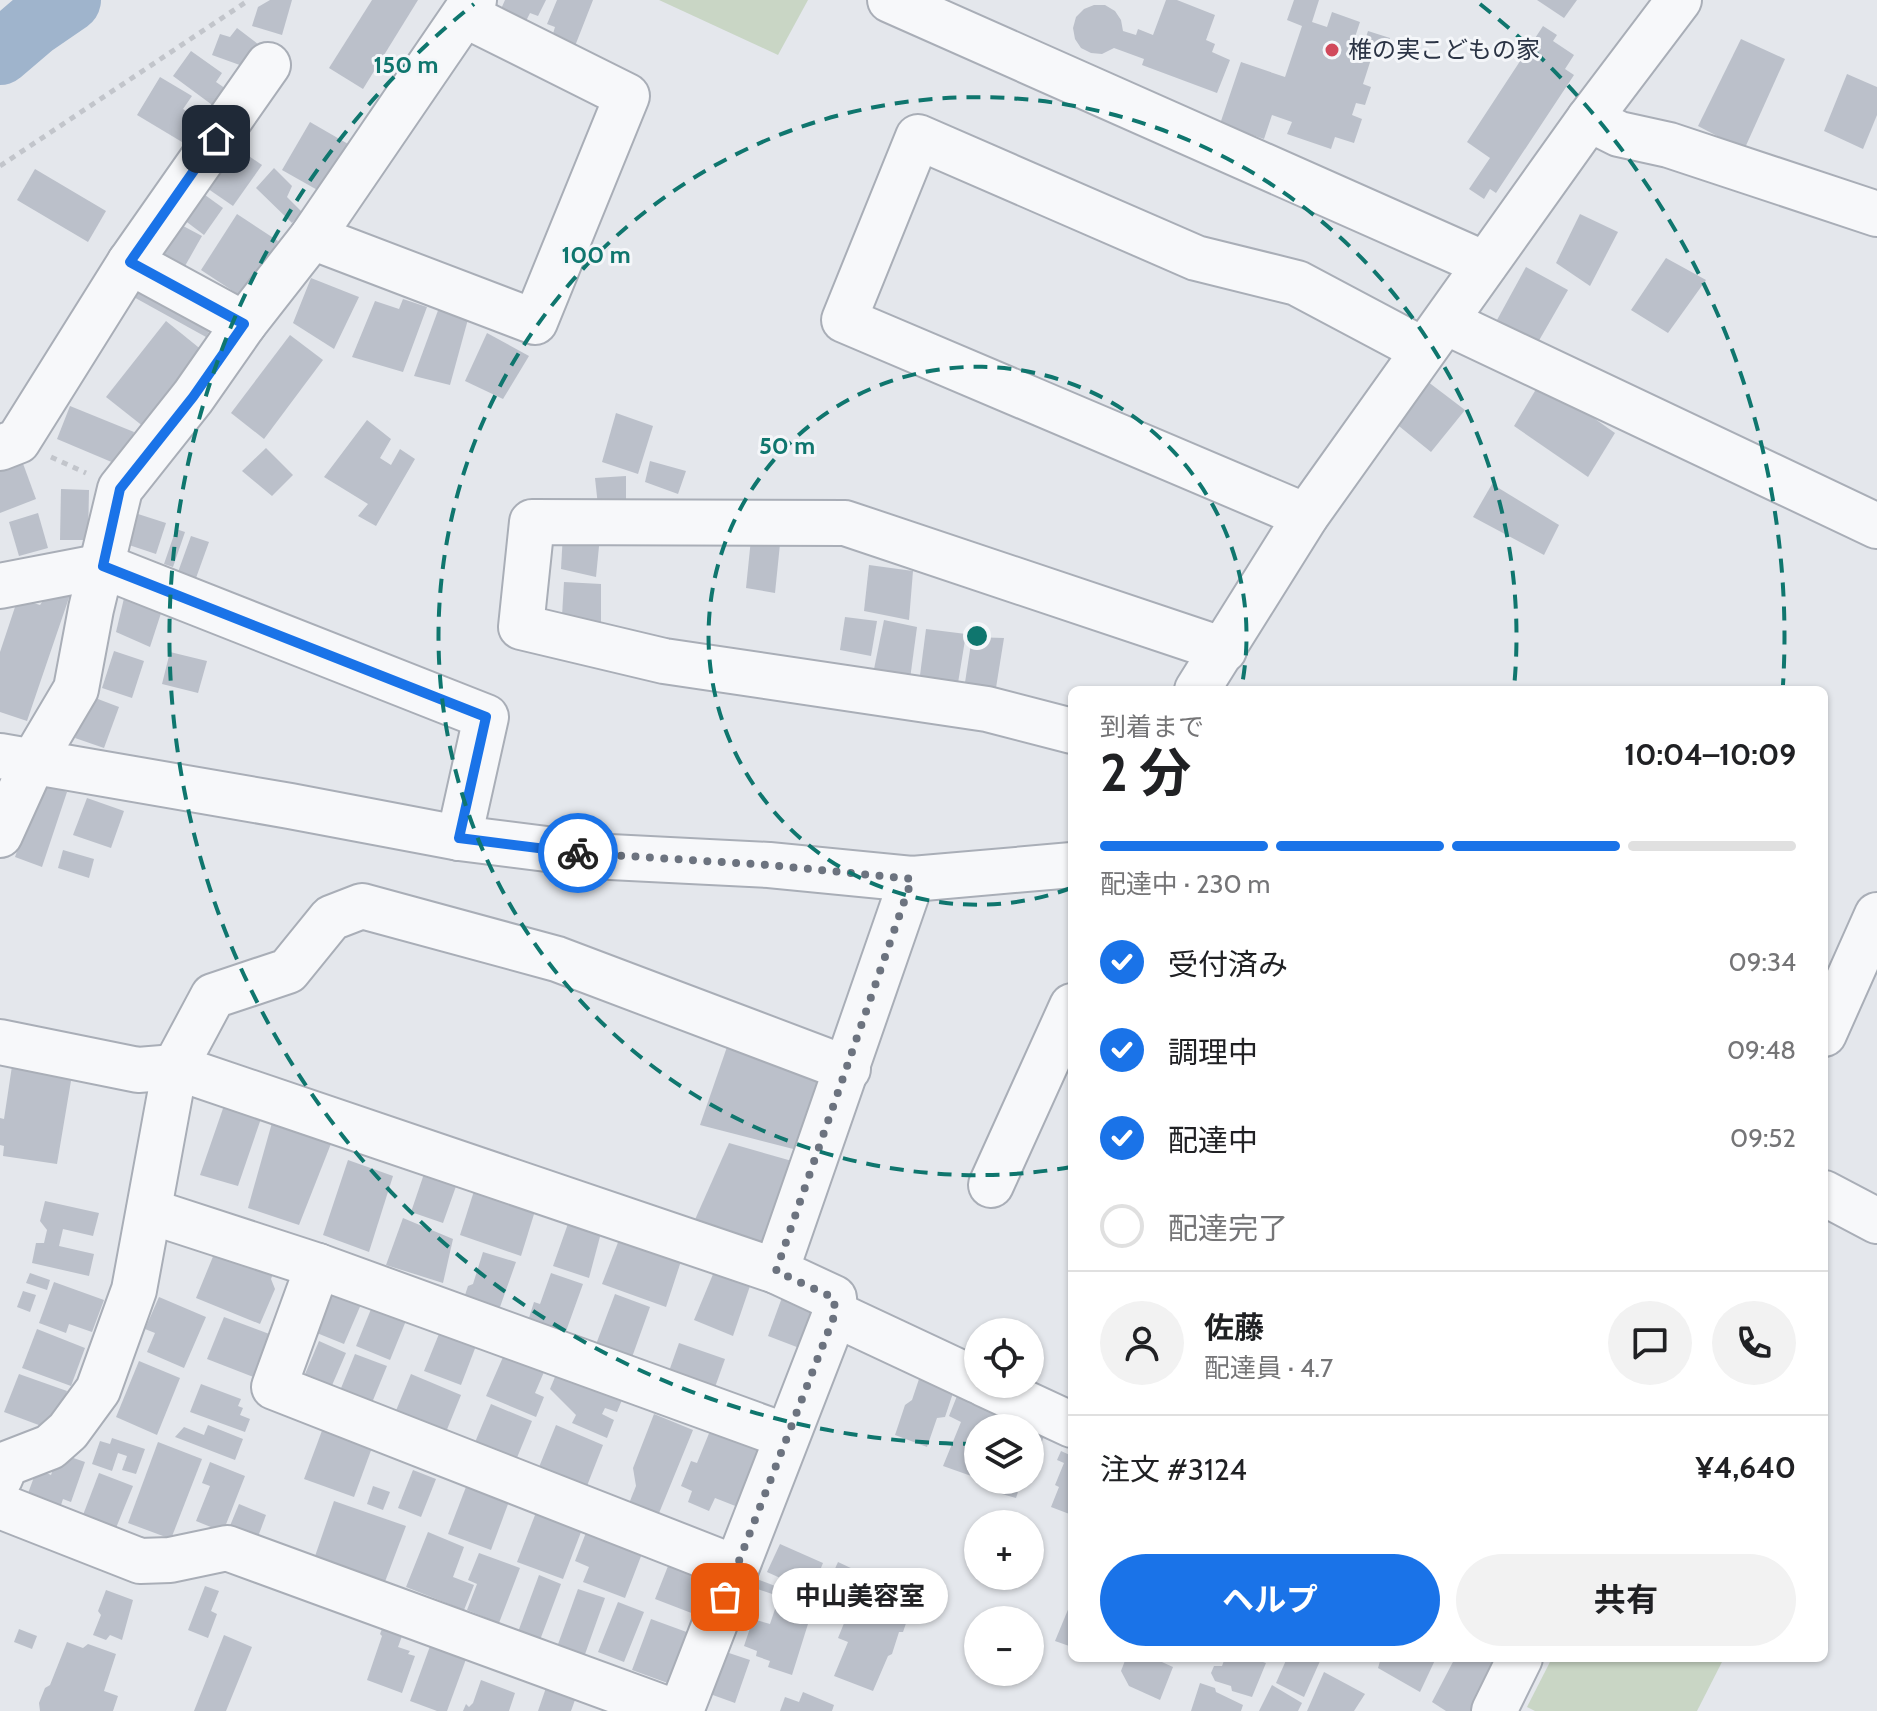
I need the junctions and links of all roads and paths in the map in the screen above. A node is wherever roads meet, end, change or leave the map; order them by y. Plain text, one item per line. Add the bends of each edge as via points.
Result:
1 (249, 0) edge
2 (890, 0) edge
3 (1679, 0) edge
4 (469, 8) edge
5 (268, 65) dead end
6 (1589, 119) junction
7 (0, 166) edge
8 (1877, 214) edge
9 (312, 237) junction
10 (130, 262) junction
11 (1485, 264) junction
12 (244, 324) junction
13 (1434, 336) junction
14 (9, 445) edge
15 (120, 489) junction
16 (1306, 516) junction
17 (1877, 526) edge
18 (103, 566) junction
19 (0, 586) edge
20 (1224, 650) junction
21 (1200, 686) edge
22 (1068, 730) edge
23 (17, 758) edge
24 (0, 835) edge
25 (459, 838) junction
26 (1068, 865) edge
27 (912, 879) junction
28 (1877, 915) edge
29 (1068, 1015) edge
30 (1828, 1025) edge
31 (0, 1042) edge
32 (175, 1067) junction
33 (848, 1069) junction
34 (991, 1185) dead end
35 (1828, 1195) edge
36 (149, 1211) junction
37 (1877, 1221) edge
38 (318, 1266) junction
39 (776, 1271) junction
40 (835, 1314) junction
41 (964, 1374) edge
42 (1014, 1398) edge
43 (1068, 1423) edge
44 (786, 1436) junction
45 (0, 1478) edge
46 (0, 1506) edge
47 (736, 1568) junction
48 (1518, 1662) edge
49 (672, 1711) edge
50 (681, 1711) edge
51 (1494, 1711) edge

1 - 7 path
2 - 11 street
3 - 6 street
4 - 9 street
4 - 9 street via 627,96 535,322
5 - 10 street
6 - 8 street via 1619,134 1669,145
6 - 11 street
9 - 12 street
10 - 12 street
10 - 14 street
11 - 13 street
12 - 15 street
13 - 16 street
13 - 16 street via 1297,283 1196,258 918,137 844,320
13 - 17 street
14 - 15 path
15 - 18 street
16 - 20 street
18 - 19 street
18 - 23 street via 76,689
18 - 25 street via 486,717
20 - 21 street
20 - 22 street via 845,523 532,522 521,627 664,661 987,709
23 - 24 street
23 - 25 street
25 - 27 street via 610,857
26 - 27 street
27 - 33 street
28 - 30 street
29 - 34 street
31 - 32 street via 138,1070
32 - 33 street via 213,996 288,971 331,918 362,906 557,959
32 - 36 street
32 - 39 street
33 - 39 street
35 - 37 street
36 - 38 street
36 - 45 street via 134,1290 98,1390 68,1431 50,1447 6,1464
38 - 44 street
38 - 47 street via 274,1387
39 - 40 street via 834,1298
40 - 41 street
40 - 44 street
42 - 43 street
44 - 47 street
46 - 49 street via 140,1561 227,1548
47 - 50 street
48 - 51 street

